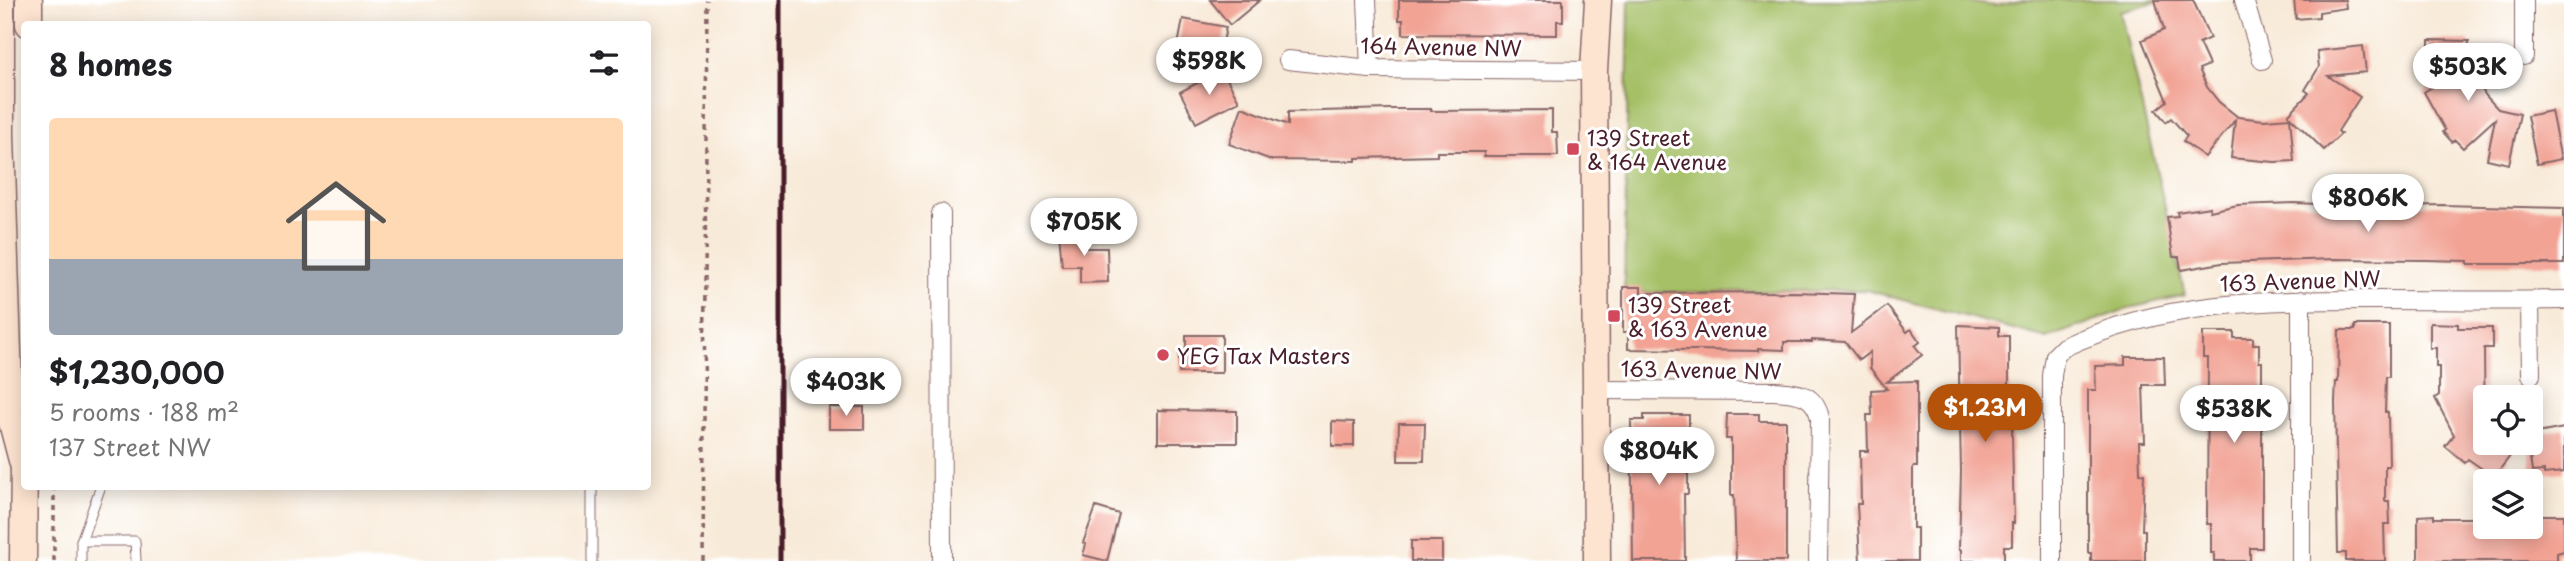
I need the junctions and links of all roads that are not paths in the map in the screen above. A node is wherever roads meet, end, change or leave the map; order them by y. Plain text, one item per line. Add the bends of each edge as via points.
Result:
1 (1, 0) edge
2 (29, 0) edge
3 (1367, 0) edge
4 (1598, 0) edge
5 (2244, 0) edge
6 (2524, 0) edge
7 (29, 21) edge
8 (2524, 56) dead end
9 (1288, 60) dead end
10 (2262, 60) dead end
11 (1370, 69) junction
12 (1594, 71) junction
13 (942, 213) dead end
14 (2301, 300) junction
15 (2564, 300) edge
16 (2530, 301) junction
17 (2531, 375) dead end
18 (1597, 390) junction
19 (21, 451) edge
20 (24, 490) edge
21 (100, 490) edge
22 (592, 490) edge
23 (81, 541) junction
24 (23, 561) edge
25 (81, 561) edge
26 (136, 561) edge
27 (592, 561) edge
28 (942, 561) edge
29 (1597, 561) edge
30 (1818, 561) edge
31 (2052, 561) edge
32 (2301, 561) edge

1 - 19 main road via 10,415
2 - 7 main road
3 - 11 street
4 - 12 main road
5 - 10 street
6 - 8 street
9 - 11 street, 164 Avenue NW
11 - 12 street, 164 Avenue NW
12 - 18 main road
13 - 28 street
14 - 16 street, 163 Avenue NW
14 - 31 street, 163 Avenue NW via 2220,304 2136,320 2064,347 2055,356
14 - 32 street
15 - 16 street, 163 Avenue NW
16 - 17 street
18 - 29 main road
18 - 30 street, 163 Avenue NW via 1775,391 1804,396 1817,407 1819,418
20 - 24 main road
21 - 23 lane
22 - 27 lane
23 - 25 lane
23 - 26 lane via 135,541

